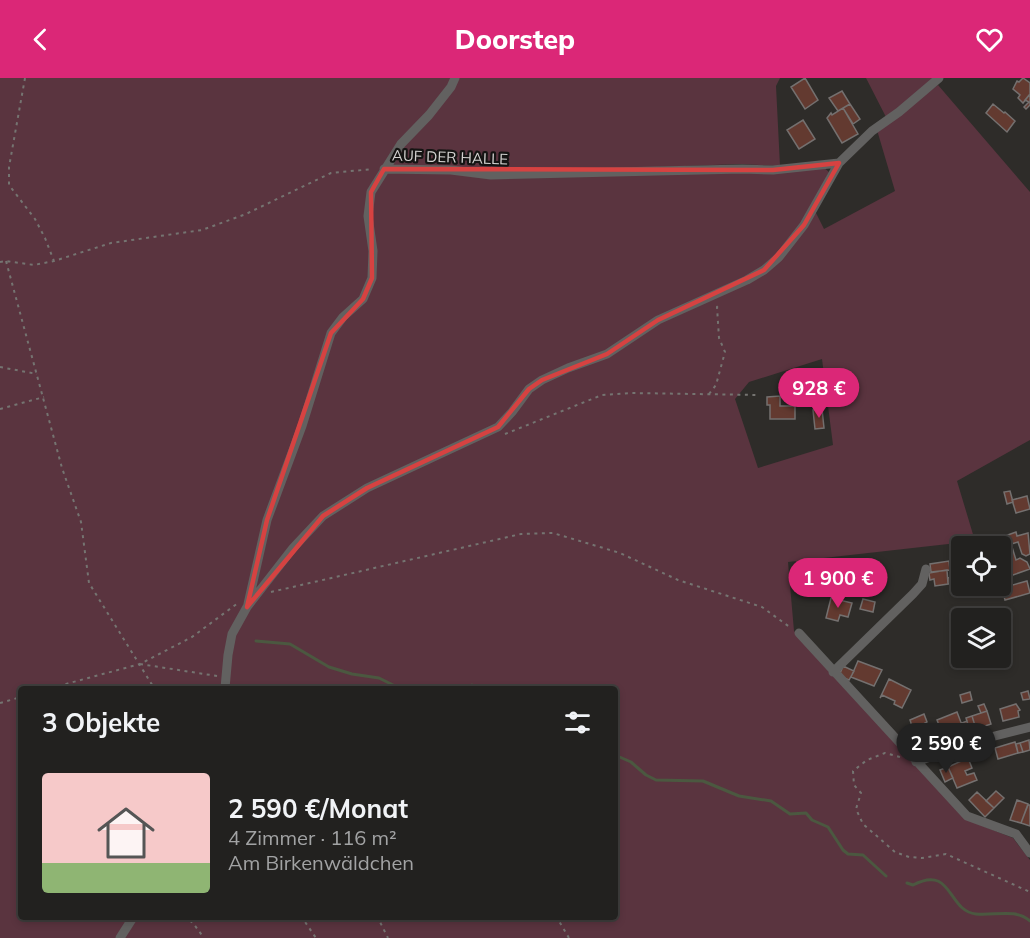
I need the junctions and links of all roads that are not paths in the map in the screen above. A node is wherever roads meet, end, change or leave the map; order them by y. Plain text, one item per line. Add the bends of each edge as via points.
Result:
1 (455, 78) edge
2 (939, 78) edge
3 (839, 163) junction
4 (384, 169) junction
5 (926, 569) dead end
6 (253, 594) junction
7 (799, 633) road end
8 (833, 672) junction
9 (225, 686) edge
10 (1030, 727) edge
11 (916, 762) junction
12 (1030, 853) edge
13 (131, 920) edge
14 (120, 938) edge

1 - 4 street
2 - 3 street, AUF DER HALLE via 872,131
3 - 4 street, AUF DER HALLE via 772,170 503,174
3 - 6 street, AUF DER HALLE via 804,225 764,270 658,320 606,354 542,380 529,388 498,427 367,488 323,516
4 - 6 street, AUF DER HALLE via 371,192 368,216 372,278 363,298 332,333 267,520
5 - 8 street via 914,594
6 - 9 street, AUF DER HALLE via 232,633
7 - 8 street
8 - 11 street
10 - 11 street
11 - 12 street via 967,816 1016,834
13 - 14 street

